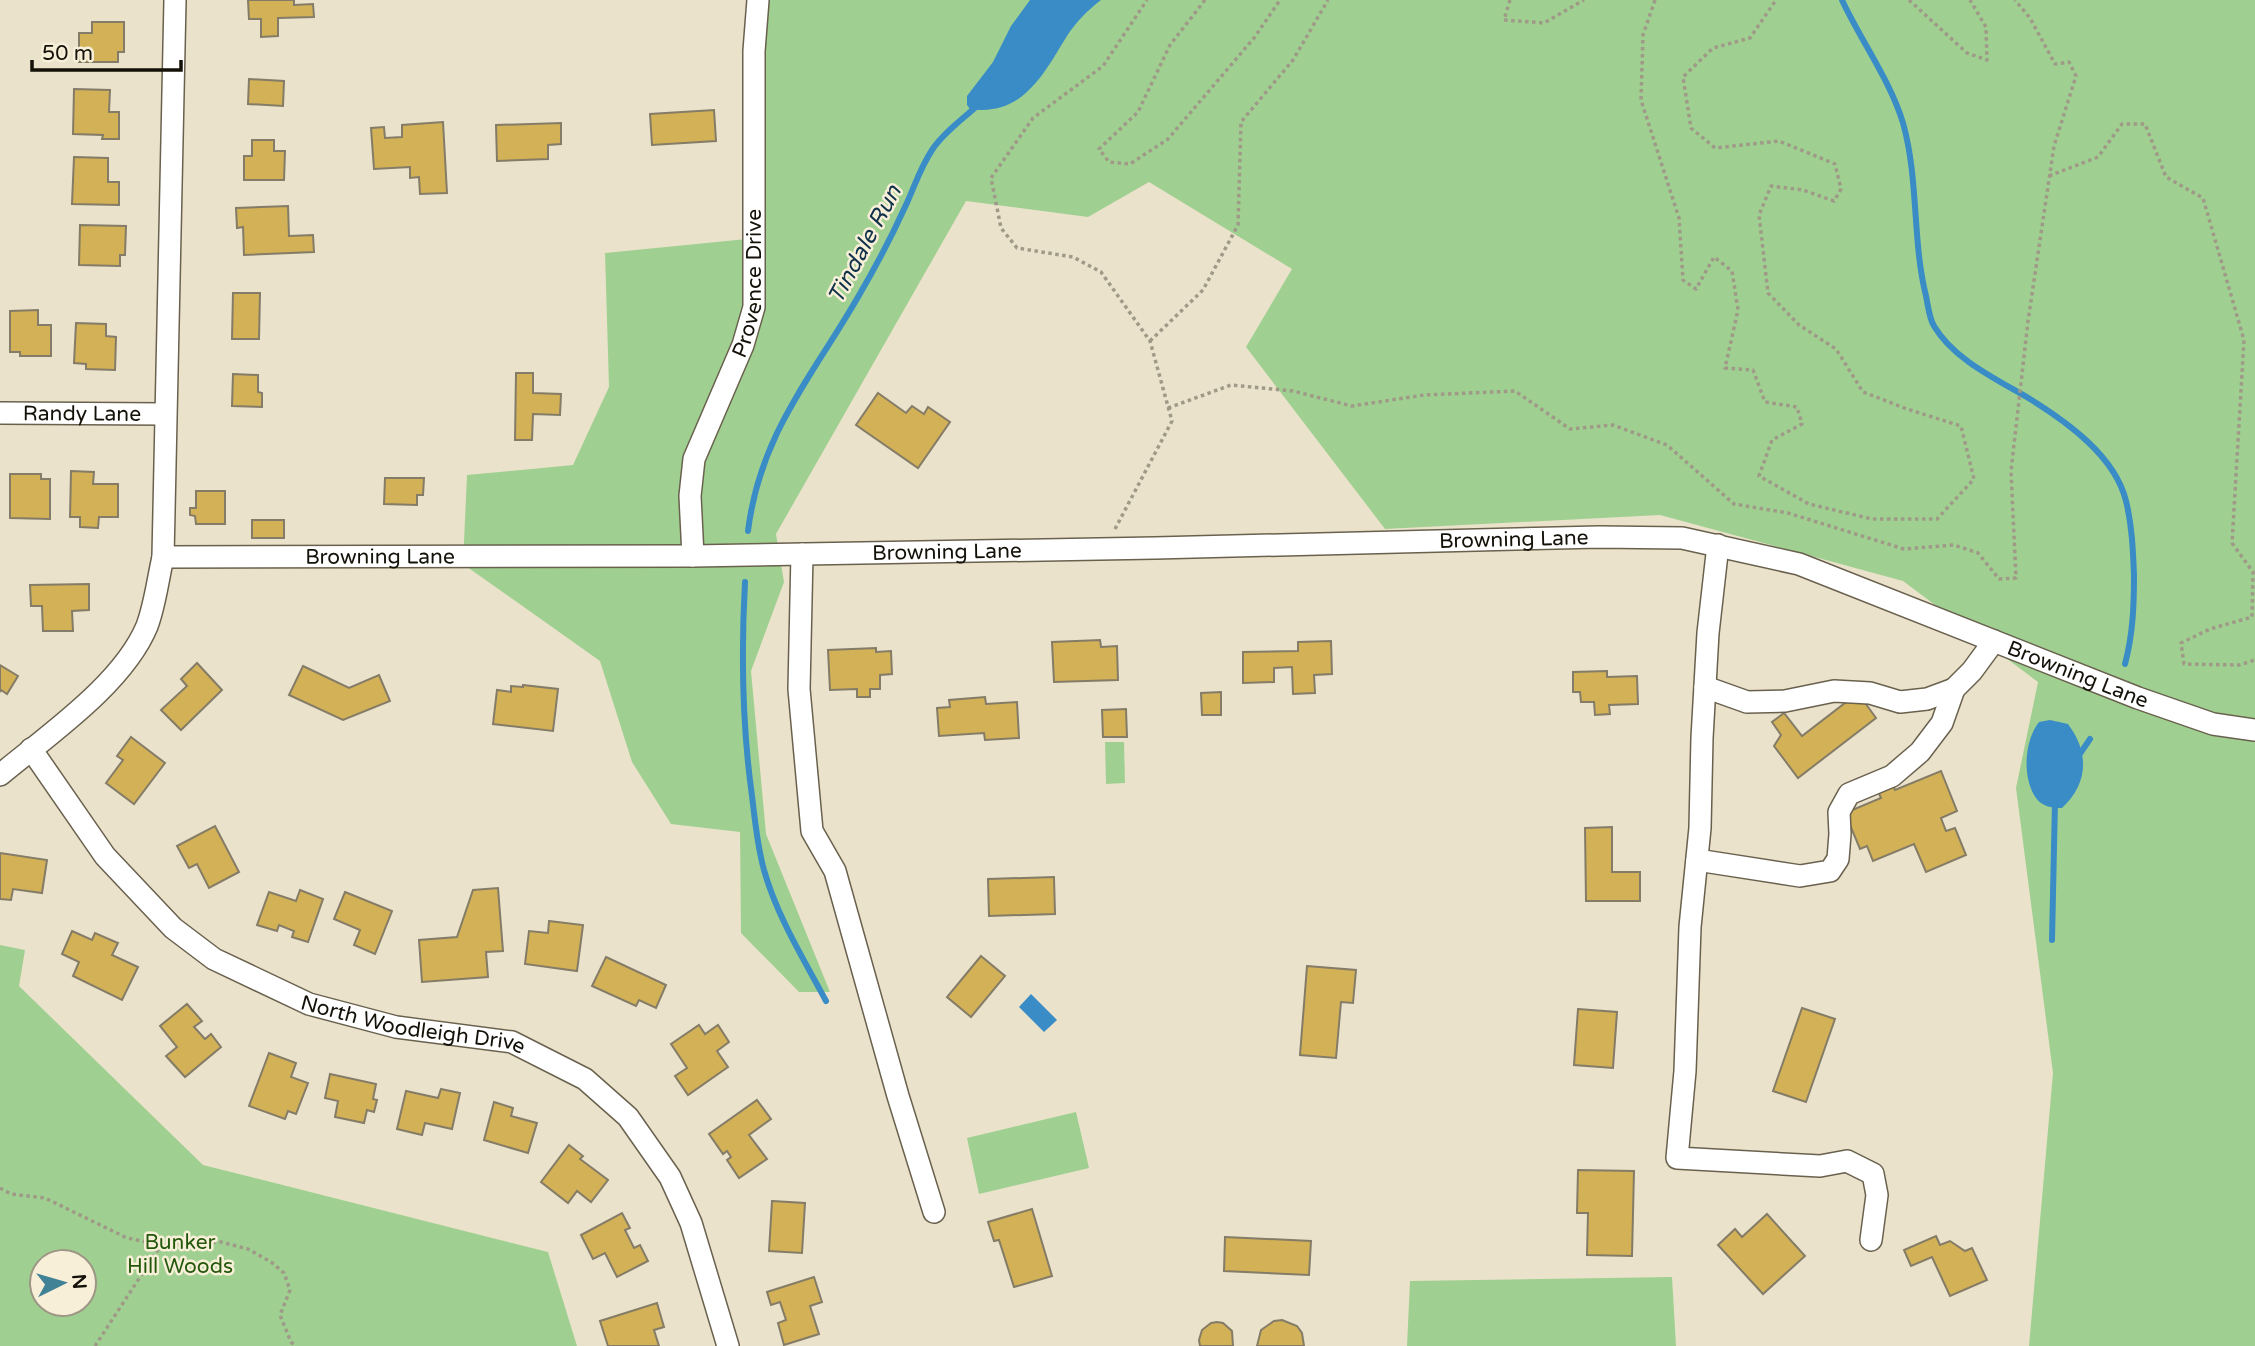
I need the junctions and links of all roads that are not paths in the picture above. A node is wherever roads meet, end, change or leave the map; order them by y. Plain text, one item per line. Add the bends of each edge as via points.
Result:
1 (175, 0) edge
2 (758, 0) edge
3 (0, 413) edge
4 (165, 414) junction
5 (1718, 545) junction
6 (802, 554) junction
7 (693, 556) junction
8 (163, 557) junction
9 (1994, 641) junction
10 (1705, 687) junction
11 (1954, 689) junction
12 (2255, 730) edge
13 (31, 749) junction
14 (0, 775) edge
15 (1697, 860) junction
16 (934, 1212) dead end
17 (1871, 1240) dead end
18 (728, 1346) edge

1 - 4 street
2 - 7 street, Provence Drive via 754,307 743,345 694,459 690,496
3 - 4 street, Randy Lane
4 - 8 street
5 - 6 street, Browning Lane via 1682,538 1599,537
5 - 9 street, Browning Lane via 1799,564
5 - 10 street
6 - 7 street, Browning Lane
6 - 16 street via 799,689 812,831 835,871
7 - 8 street, Browning Lane
8 - 13 street via 147,624 136,646 111,681
9 - 11 street
9 - 12 street, Browning Lane via 2213,724
10 - 11 street via 1747,702 1785,701 1834,691 1870,693 1900,702
10 - 15 street
11 - 15 street via 1942,723 1920,752 1892,776 1849,793 1839,811 1838,859 1830,871 1800,876
13 - 14 street
13 - 18 street, North Woodleigh Drive via 105,856 173,928 214,958 309,1004 396,1027 512,1042 585,1079 628,1117 670,1177 691,1223
15 - 17 street via 1677,1158 1819,1166 1847,1161 1873,1174 1877,1195

